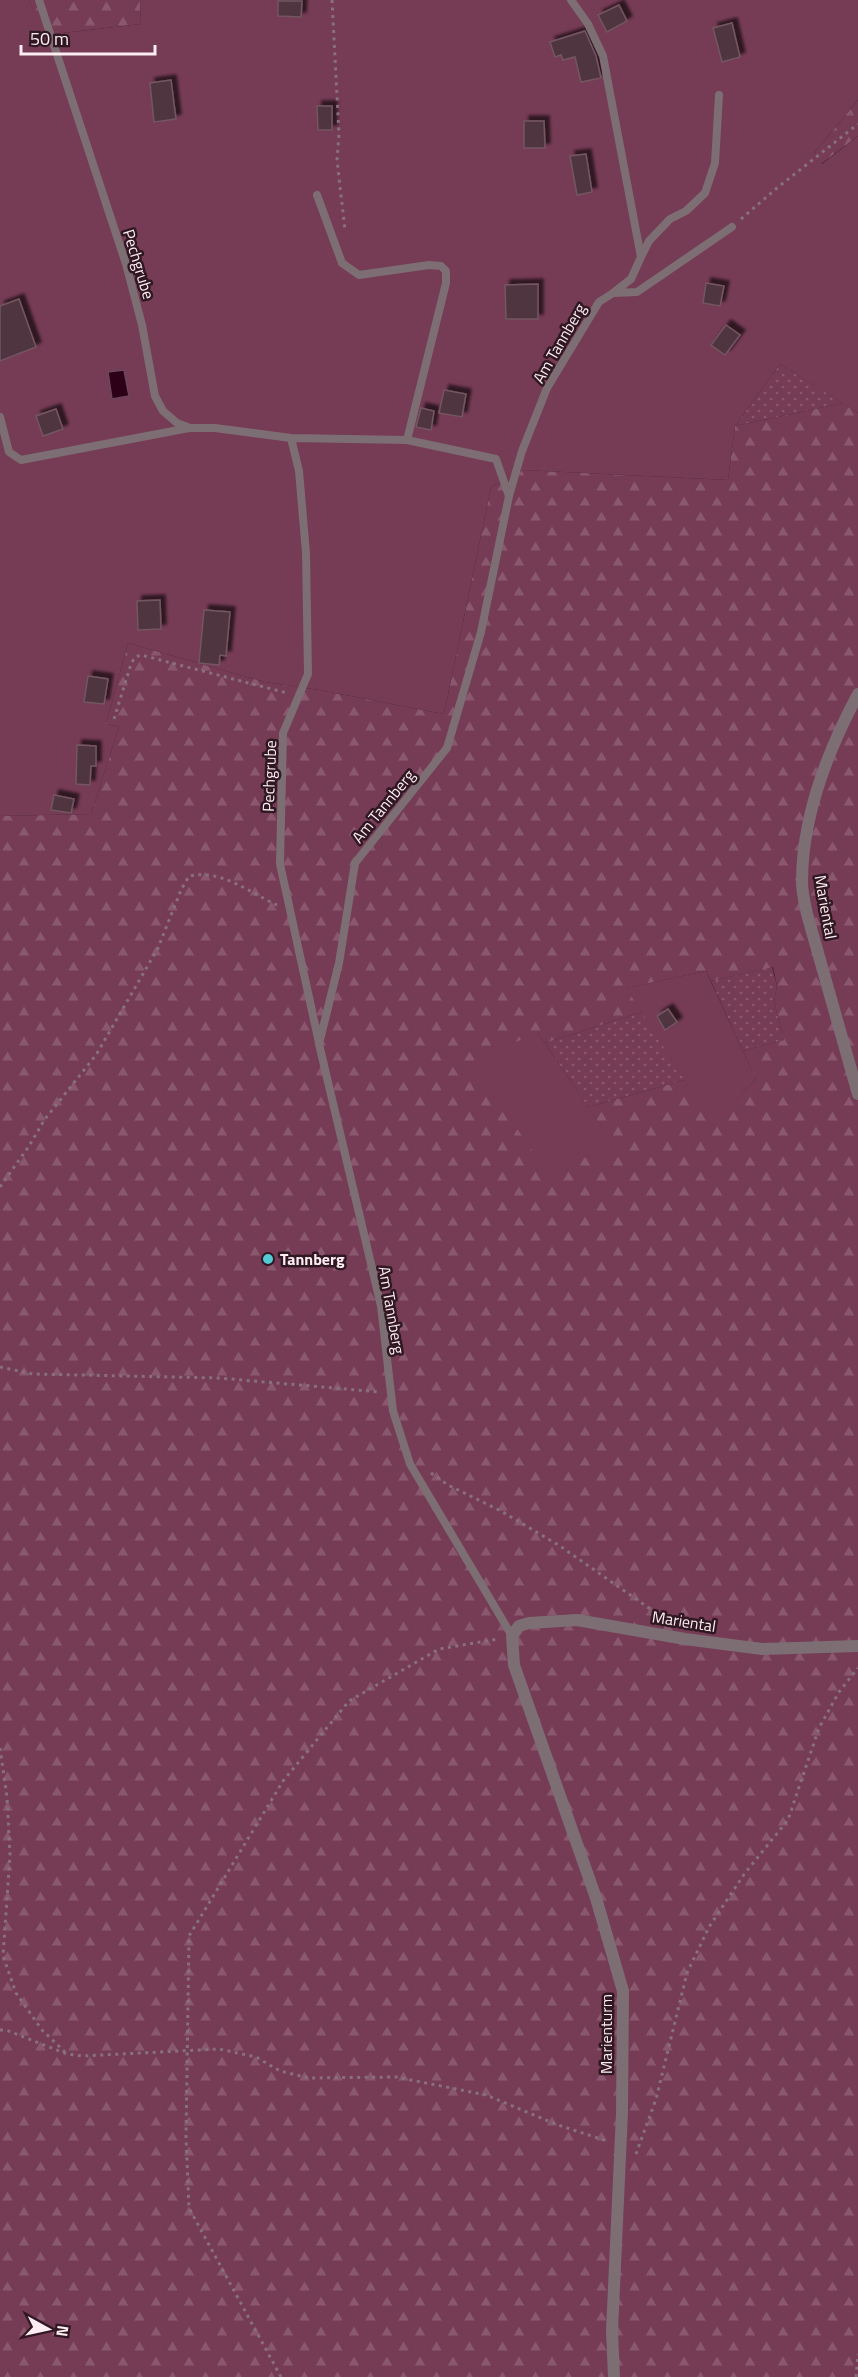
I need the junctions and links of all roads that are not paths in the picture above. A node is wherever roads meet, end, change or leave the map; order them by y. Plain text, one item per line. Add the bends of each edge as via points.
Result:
1 (39, 0) edge
2 (571, 0) edge
3 (719, 95) dead end
4 (317, 195) dead end
5 (732, 227) road end
6 (641, 256) junction
7 (613, 292) junction
8 (0, 417) edge
9 (190, 428) junction
10 (291, 438) junction
11 (407, 440) junction
12 (509, 496) junction
13 (858, 694) edge
14 (319, 1044) junction
15 (858, 1094) edge
16 (512, 1636) junction
17 (858, 1646) edge
18 (614, 2377) edge

1 - 9 lane, Pechgrube via 126,264 155,396 163,411
2 - 6 lane via 603,56
3 - 6 lane, Am Tannberg via 715,163 705,193 686,211 670,219 649,240
4 - 11 lane via 342,263 359,275 429,265 441,266 446,272
5 - 7 lane via 637,292
6 - 7 lane, Am Tannberg via 631,279
7 - 12 lane, Am Tannberg via 592,312 547,388
8 - 9 lane via 9,452 21,460
9 - 10 lane
10 - 11 lane
10 - 14 lane, Pechgrube via 299,471 306,553 308,674 283,733 280,864
11 - 12 lane via 496,459
12 - 14 lane, Am Tannberg via 482,632 447,748 355,863 339,963
13 - 15 street, Mariental via 819,785 803,856 802,885
14 - 16 lane, Am Tannberg via 381,1306 393,1411 410,1464
16 - 17 street, Mariental via 519,1626 529,1623 577,1620 762,1649
16 - 18 street, Marienturm via 514,1665 596,1898 623,1991 612,2331

